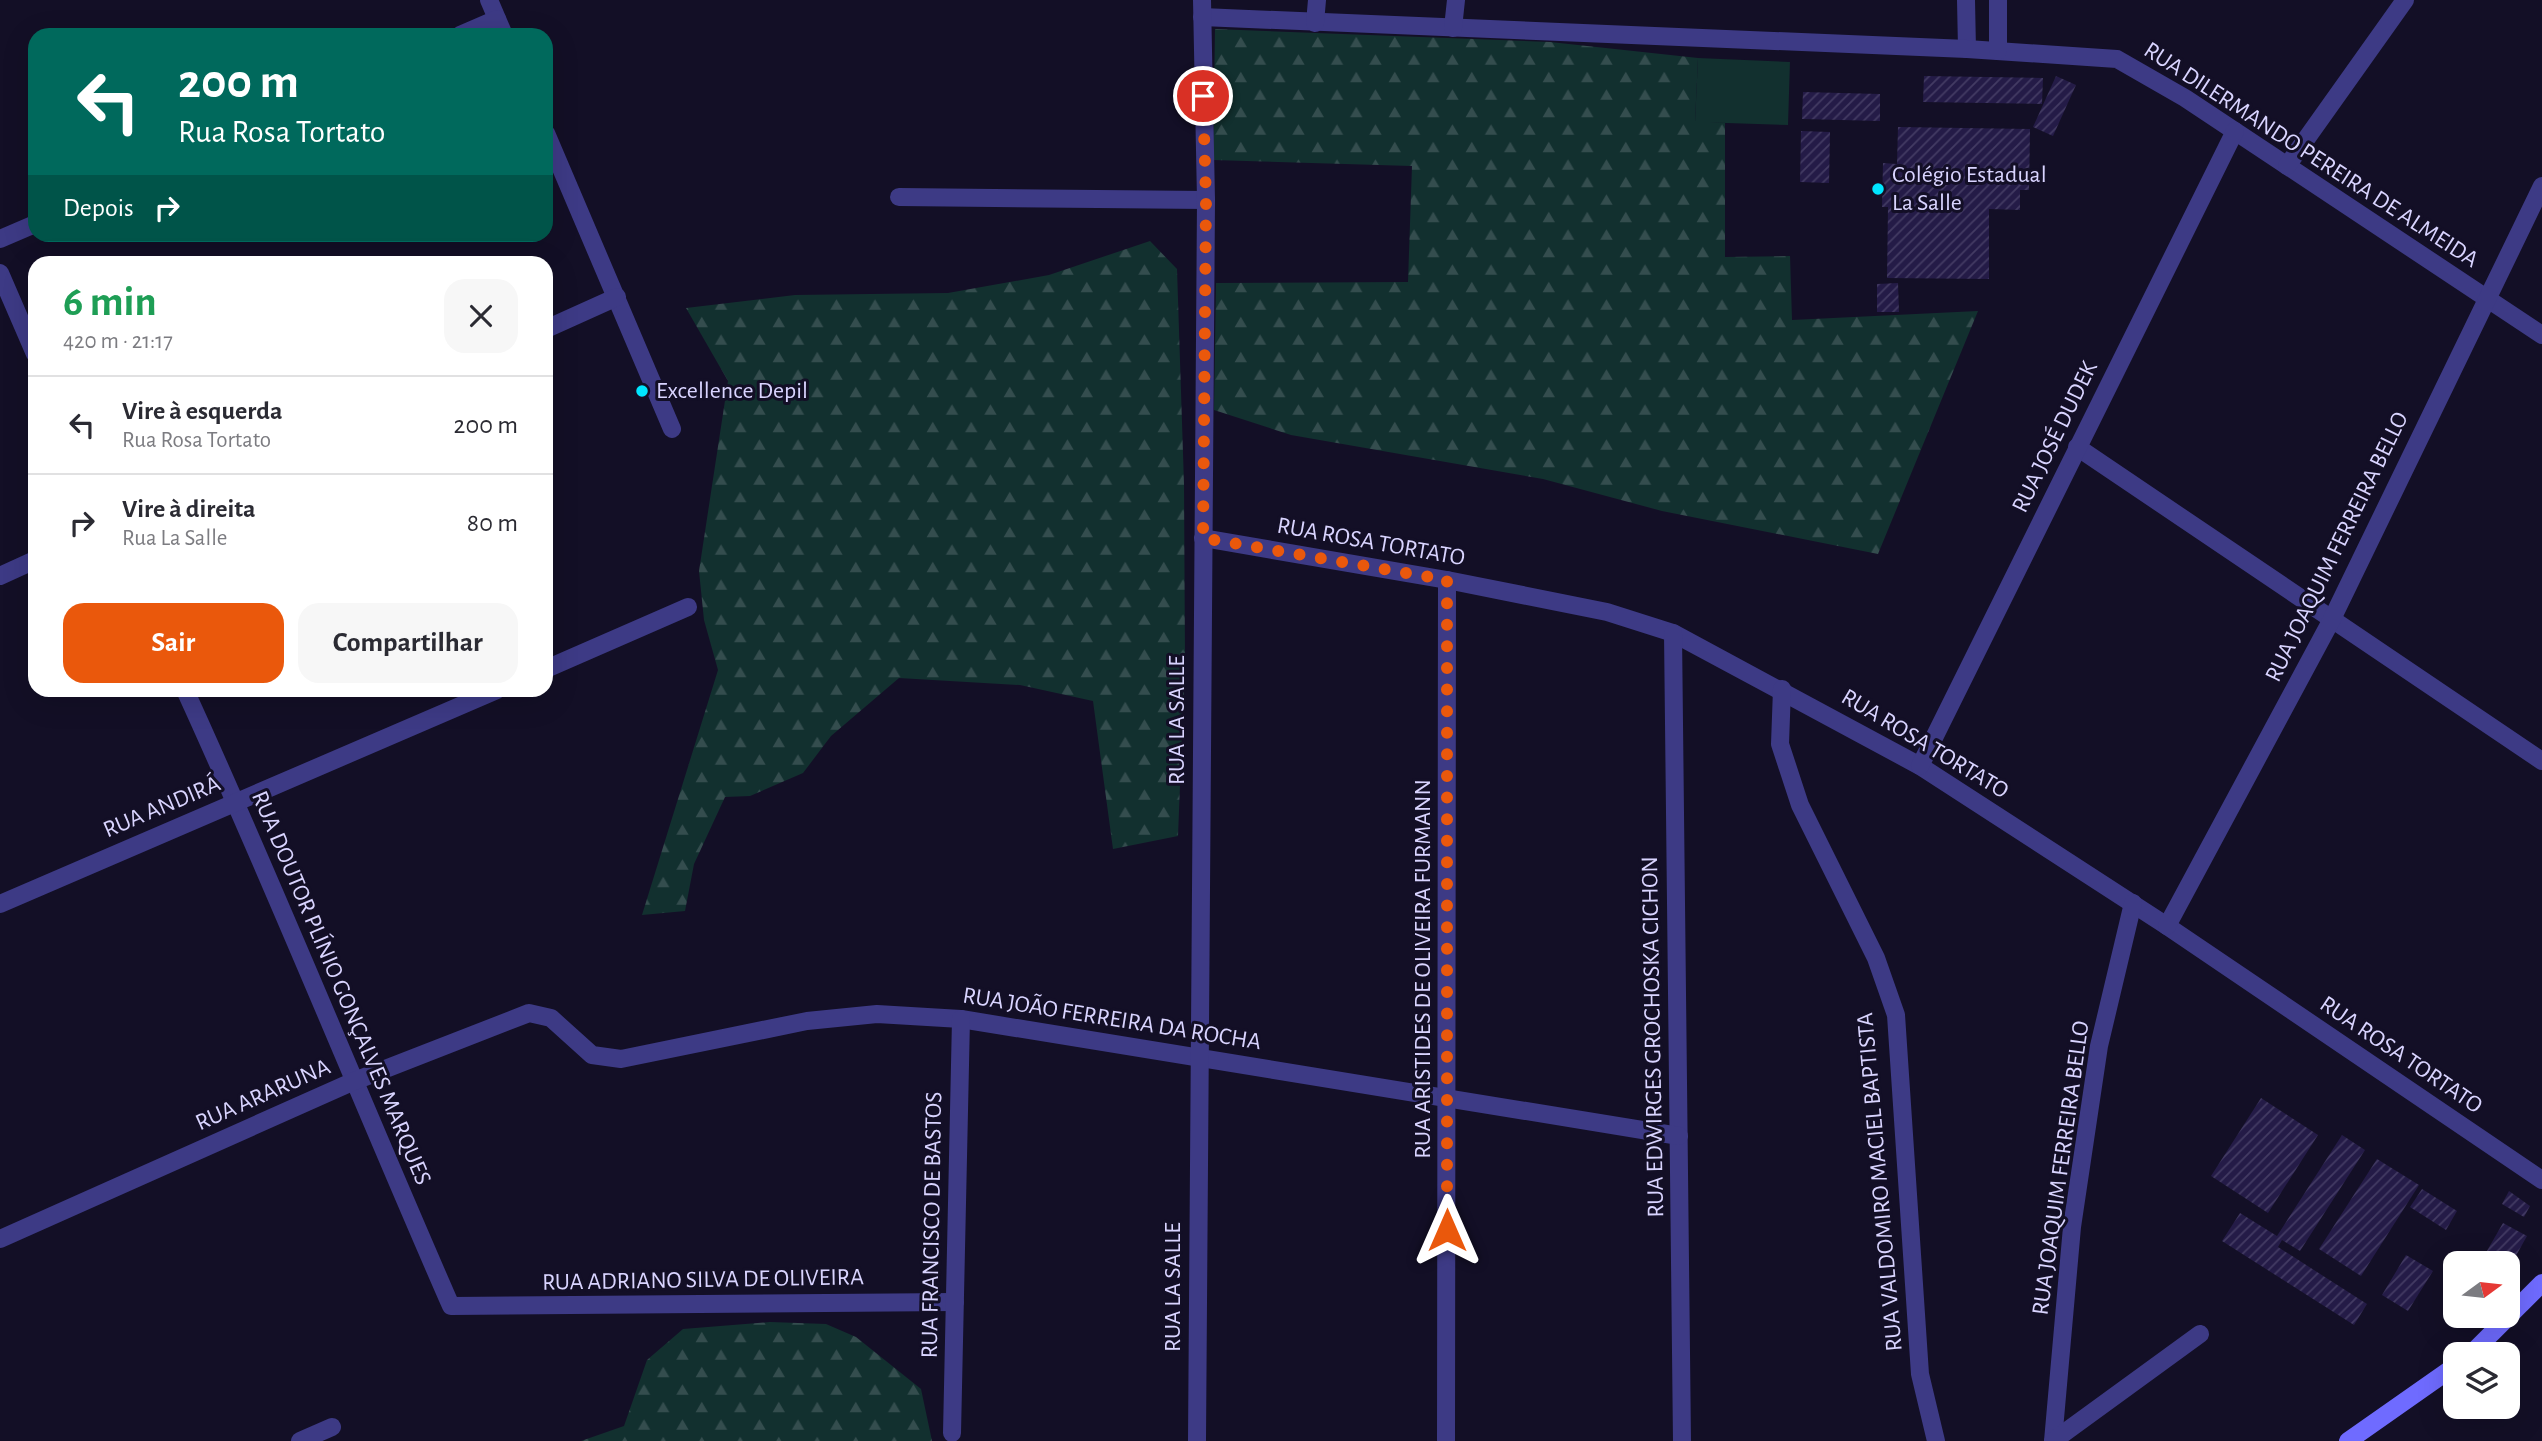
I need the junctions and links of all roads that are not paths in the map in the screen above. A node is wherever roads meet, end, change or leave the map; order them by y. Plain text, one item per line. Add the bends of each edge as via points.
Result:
1 (489, 0) edge
2 (1317, 0) edge
3 (1456, 0) edge
4 (1966, 0) edge
5 (1998, 0) edge
6 (2405, 0) edge
7 (1202, 9) edge
8 (1315, 23) junction
9 (500, 27) edge
10 (1453, 28) junction
11 (1967, 49) junction
12 (1998, 51) junction
13 (2235, 131) junction
14 (553, 149) edge
15 (2287, 166) junction
16 (2542, 186) edge
17 (899, 197) dead end
18 (1206, 200) junction
19 (28, 227) edge
20 (0, 239) edge
21 (0, 274) edge
22 (617, 297) junction
23 (2487, 298) junction
24 (553, 326) edge
25 (2542, 335) edge
26 (28, 338) edge
27 (672, 429) dead end
28 (2077, 447) junction
29 (1203, 538) junction
30 (28, 563) edge
31 (0, 576) edge
32 (1447, 580) junction
33 (688, 607) dead end
34 (2331, 621) junction
35 (1673, 633) junction
36 (553, 665) edge
37 (1782, 689) junction
38 (188, 697) edge
39 (481, 697) edge
40 (2542, 761) edge
41 (1920, 765) junction
42 (236, 802) junction
43 (0, 904) edge
44 (2133, 904) junction
45 (2167, 926) junction
46 (551, 1018) joint
47 (961, 1019) junction
48 (1200, 1057) junction
49 (352, 1082) junction
50 (1448, 1098) junction
51 (1679, 1136) junction
52 (2542, 1181) edge
53 (0, 1239) edge
54 (2542, 1283) edge
55 (955, 1302) junction
56 (451, 1306) joint
57 (2200, 1334) dead end
58 (2483, 1342) edge
59 (2443, 1374) edge
60 (332, 1427) dead end
61 (952, 1433) dead end
62 (300, 1441) edge
63 (1197, 1441) edge
64 (1446, 1441) edge
65 (1682, 1441) edge
66 (1936, 1441) edge
67 (2053, 1441) edge
68 (2348, 1441) edge

1 - 9 street
2 - 8 street
3 - 10 street
4 - 11 street
5 - 12 street
6 - 15 street
7 - 8 street, RUA DILERMANDO PEREIRA DE ALMEIDA
7 - 18 street, RUA LA SALLE
8 - 10 street, RUA DILERMANDO PEREIRA DE ALMEIDA
10 - 11 street, RUA DILERMANDO PEREIRA DE ALMEIDA
11 - 12 street, RUA DILERMANDO PEREIRA DE ALMEIDA
12 - 13 street, RUA DILERMANDO PEREIRA DE ALMEIDA via 2117,59
13 - 15 street, RUA DILERMANDO PEREIRA DE ALMEIDA
13 - 28 street, RUA JOSÉ DUDEK
14 - 22 street
15 - 23 street, RUA DILERMANDO PEREIRA DE ALMEIDA
16 - 23 street, RUA JOAQUIM FERREIRA BELLO
17 - 18 street
18 - 29 street, RUA LA SALLE
19 - 20 street
21 - 26 street
22 - 24 street
22 - 27 street
23 - 25 street, RUA DILERMANDO PEREIRA DE ALMEIDA
23 - 34 street, RUA JOAQUIM FERREIRA BELLO
28 - 34 street
28 - 41 street, RUA JOSÉ DUDEK
29 - 32 street, RUA ROSA TORTATO
29 - 48 street, RUA LA SALLE
30 - 31 street
32 - 35 street, RUA ROSA TORTATO via 1607,612
32 - 50 street, RUA ARISTIDES DE OLIVEIRA FURMANN
33 - 36 street
34 - 40 street
34 - 45 street, RUA JOAQUIM FERREIRA BELLO
35 - 37 street, RUA ROSA TORTATO
35 - 51 street, RUA EDWIRGES GROCHOSKA CICHON
37 - 41 street, RUA ROSA TORTATO
37 - 66 street, RUA VALDOMIRO MACIEL BAPTISTA via 1780,744 1800,806 1876,958 1896,1015 1920,1374
38 - 42 street, RUA DOUTOR PLÍNIO GONÇALVES MARQUES
39 - 42 street, RUA ANDIRÁ
41 - 44 street, RUA ROSA TORTATO
42 - 43 street, RUA ANDIRÁ
42 - 49 street, RUA DOUTOR PLÍNIO GONÇALVES MARQUES
44 - 45 street, RUA ROSA TORTATO
44 - 67 street, RUA JOAQUIM FERREIRA BELLO via 2099,1046 2072,1227
45 - 52 street, RUA ROSA TORTATO
46 - 47 street, RUA JOÃO FERREIRA DA ROCHA via 592,1055 621,1059 807,1021 877,1014
46 - 49 street, RUA ARARUNA via 529,1013
47 - 48 street, RUA JOÃO FERREIRA DA ROCHA
47 - 55 street, RUA FRANCISCO DE BASTOS
48 - 50 street, RUA JOÃO FERREIRA DA ROCHA
48 - 63 street, RUA LA SALLE
49 - 53 street, RUA ARARUNA
49 - 56 street, RUA DOUTOR PLÍNIO GONÇALVES MARQUES
50 - 51 street, RUA JOÃO FERREIRA DA ROCHA
50 - 64 street, RUA ARISTIDES DE OLIVEIRA FURMANN
51 - 65 street, RUA EDWIRGES GROCHOSKA CICHON
54 - 58 main road
55 - 56 street, RUA ADRIANO SILVA DE OLIVEIRA
55 - 61 street, RUA FRANCISCO DE BASTOS
57 - 67 street
59 - 68 main road
60 - 62 street

